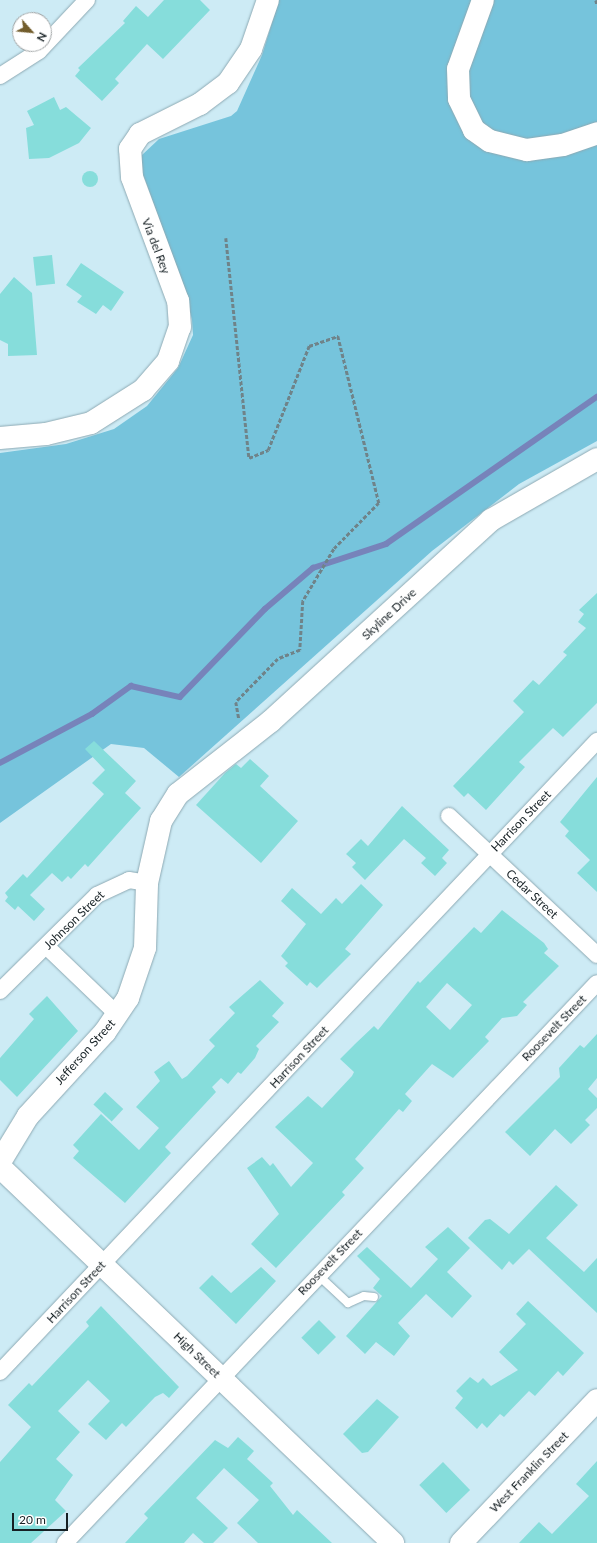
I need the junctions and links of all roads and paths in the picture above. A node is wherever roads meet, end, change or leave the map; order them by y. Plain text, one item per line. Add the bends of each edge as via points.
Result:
1 (87, 0) edge
2 (268, 0) edge
3 (483, 0) edge
4 (596, 0) edge
5 (597, 4) edge
6 (0, 76) edge
7 (597, 133) edge
8 (226, 238) dead end
9 (0, 438) edge
10 (597, 458) edge
11 (237, 726) dead end
12 (597, 741) edge
13 (449, 816) dead end
14 (489, 854) junction
15 (147, 883) junction
16 (46, 946) junction
17 (597, 955) edge
18 (597, 983) edge
19 (0, 991) edge
20 (118, 1015) junction
21 (0, 1162) edge
22 (0, 1167) edge
23 (102, 1265) junction
24 (318, 1275) junction
25 (374, 1297) dead end
26 (0, 1372) edge
27 (220, 1378) junction
28 (597, 1400) edge
29 (65, 1543) edge
30 (394, 1543) edge
31 (461, 1543) edge

1 - 6 street via 39,51
2 - 9 street, Via del Rey via 251,49 228,83 200,104 140,134 130,149 132,177 180,316 176,344 168,361 143,390 91,423 46,434
3 - 7 street via 458,75 459,99 474,130 490,141 527,150 563,145
4 - 5 path
8 - 11 path via 249,458 268,450 309,346 338,336 379,503 334,549 303,602 300,650 278,659 236,702 241,714
10 - 15 street, Skyline Drive via 491,520 271,721 190,782 178,794 161,821
12 - 14 street, Harrison Street
13 - 14 street, Cedar Street
14 - 17 street, Cedar Street
14 - 23 street, Harrison Street
15 - 16 street, Johnson Street via 129,880 108,887
15 - 20 street, Jefferson Street via 145,948 134,985
16 - 19 street, Johnson Street
16 - 20 street
18 - 24 street, Roosevelt Street
20 - 21 street, Jefferson Street via 28,1116
22 - 23 street, High Street
23 - 26 street, Harrison Street
23 - 27 street, High Street
24 - 25 lane via 348,1303 364,1296
24 - 27 street, Roosevelt Street
27 - 29 street, Roosevelt Street
27 - 30 street, High Street
28 - 31 street, West Franklin Street

